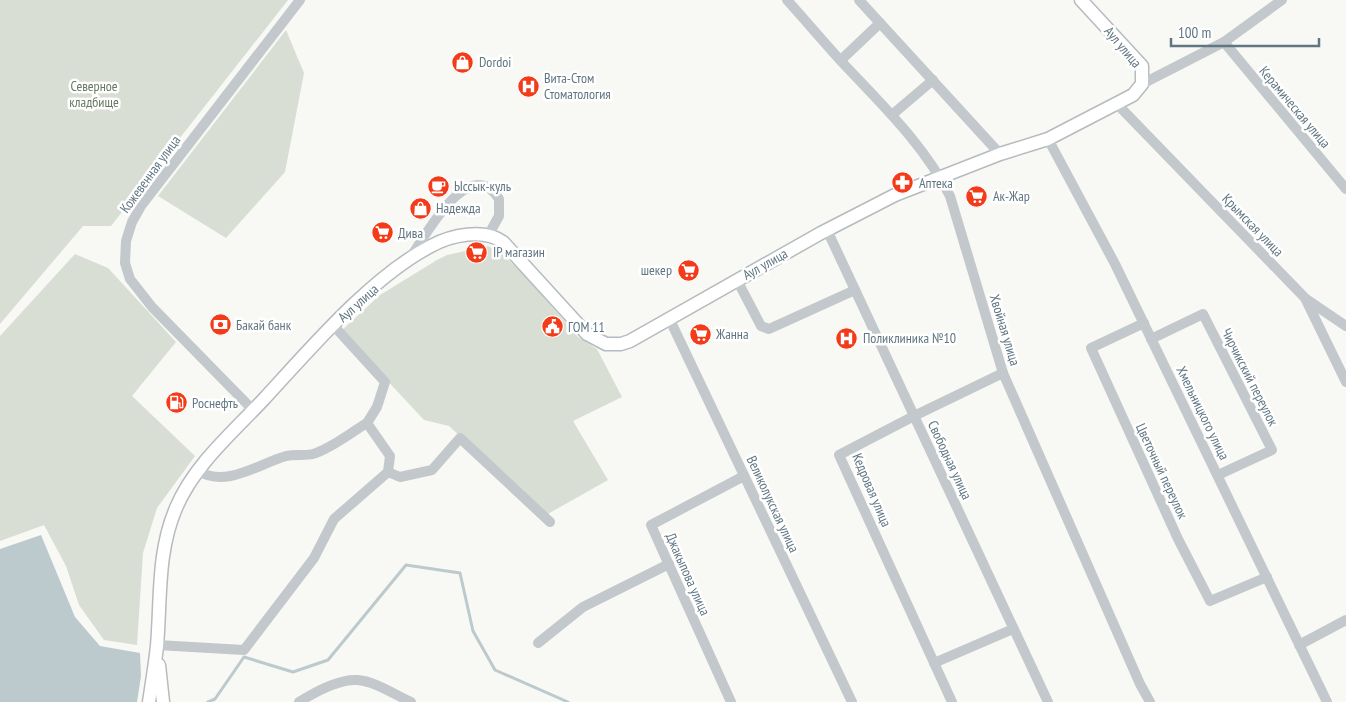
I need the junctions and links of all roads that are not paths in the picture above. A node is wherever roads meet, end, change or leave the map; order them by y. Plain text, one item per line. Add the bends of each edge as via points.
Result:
1 (300, 0) edge
2 (787, 0) edge
3 (859, 0) edge
4 (1081, 0) edge
5 (1282, 0) edge
6 (880, 23) junction
7 (1224, 42) junction
8 (841, 60) junction
9 (933, 80) junction
10 (1142, 84) junction
11 (1118, 104) junction
12 (893, 114) junction
13 (1048, 139) junction
14 (1000, 154) junction
15 (940, 177) junction
16 (1346, 189) edge
17 (827, 230) junction
18 (490, 234) junction
19 (409, 260) junction
20 (737, 280) junction
21 (855, 290) junction
22 (1305, 298) junction
23 (669, 318) junction
24 (1144, 323) junction
25 (333, 325) junction
26 (1346, 326) edge
27 (1152, 339) junction
28 (1003, 373) junction
29 (1346, 382) edge
30 (253, 410) junction
31 (914, 416) junction
32 (367, 423) junction
33 (198, 471) junction
34 (388, 472) junction
35 (744, 476) junction
36 (1218, 476) junction
37 (550, 522) dead end
38 (669, 564) junction
39 (1266, 577) junction
40 (1346, 620) edge
41 (1013, 629) junction
42 (538, 643) dead end
43 (1300, 644) junction
44 (157, 645) junction
45 (934, 663) junction
46 (149, 702) edge
47 (163, 702) edge
48 (299, 702) edge
49 (411, 702) edge
50 (731, 702) edge
51 (852, 702) edge
52 (952, 702) edge
53 (1048, 702) edge
54 (1150, 702) edge
55 (1327, 702) edge

1 - 30 street, Кожевенная улица via 141,206 128,232 125,251 126,271 141,294
2 - 8 street, Хвойная улица
3 - 6 street
4 - 10 main road, Аул улица via 1139,61 1143,72
5 - 7 street
6 - 8 street
6 - 9 street
7 - 10 street
7 - 16 street, Керамическая улица
8 - 12 street, Хвойная улица
9 - 12 street
9 - 14 street
10 - 11 main road, Аул улица via 1133,95
11 - 13 main road, Аул улица
11 - 22 street, Крымская улица
12 - 15 street, Хвойная улица
13 - 14 main road, Аул улица
13 - 24 street, Хмельницкого улица
14 - 15 main road, Аул улица
15 - 17 main road, Аул улица via 895,195
15 - 28 street, Хвойная улица via 950,196
17 - 20 main road, Аул улица
17 - 21 street, Свободная улица
18 - 19 main road, Аул улица via 443,241
18 - 19 street via 498,216 499,199 488,188 468,188 441,210
18 - 23 main road, Аул улица via 503,242 587,334 600,342 630,341
19 - 25 main road, Аул улица
20 - 21 street via 761,326 769,329
20 - 23 main road, Аул улица
21 - 31 street, Свободная улица
22 - 26 street
22 - 29 street, Крымская улица
23 - 35 street, Великолукская улица
24 - 27 street, Хмельницкого улица
24 - 39 street, Цветочный переулок via 1091,348 1178,538 1210,601
25 - 30 main road, Аул улица
25 - 32 street, Аул улица via 385,382 377,407
27 - 36 street, Хмельницкого улица
27 - 36 street, Чирчикский переулок via 1203,314 1272,450
28 - 31 street, Кедровая улица
28 - 54 street, Хвойная улица
30 - 33 main road, Аул улица
31 - 41 street, Свободная улица
31 - 45 street, Кедровая улица via 839,455
32 - 33 street via 313,454 287,456 236,475 208,476
32 - 34 street via 390,456
33 - 44 main road, Аул улица via 176,507 163,555
34 - 37 street via 400,477 432,470 460,438
34 - 44 street via 334,520 314,558 244,650
35 - 38 street, Джакыпова улица via 651,525
35 - 51 street, Великолукская улица
36 - 39 street, Хмельницкого улица
38 - 42 street via 584,607
38 - 50 street, Джакыпова улица
39 - 43 street, Хмельницкого улица
40 - 43 street
41 - 45 street
41 - 53 street, Свободная улица
43 - 55 street, Хмельницкого улица
44 - 46 main road
44 - 47 main road
45 - 52 street, Кедровая улица
48 - 49 street via 338,683 357,680

